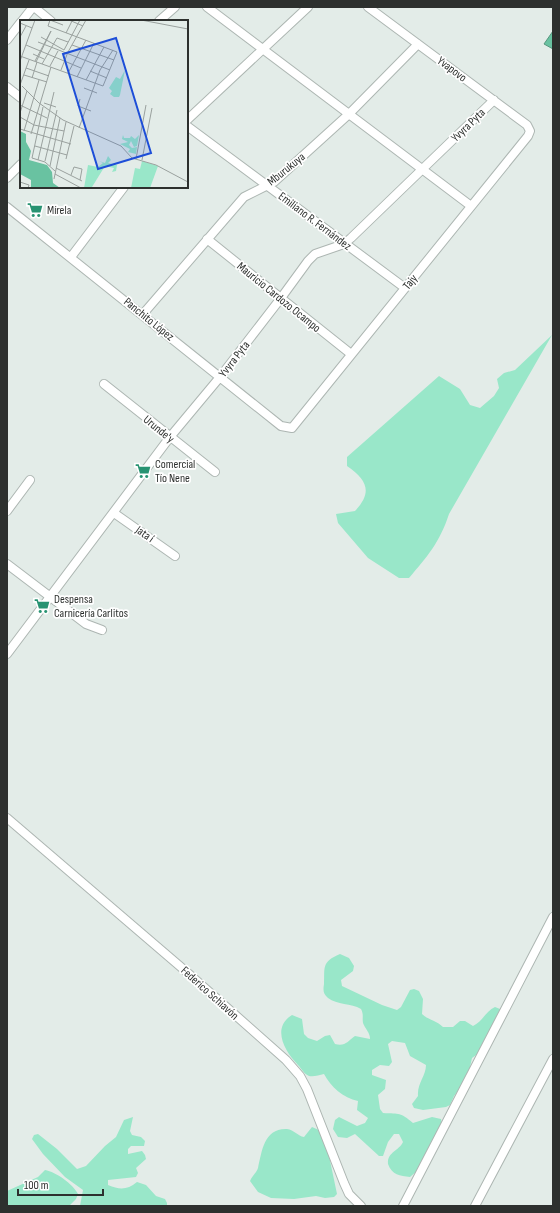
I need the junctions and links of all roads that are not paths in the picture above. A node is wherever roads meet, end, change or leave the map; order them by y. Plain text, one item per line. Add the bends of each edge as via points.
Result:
1 (33, 7) edge
2 (175, 7) edge
3 (207, 7) edge
4 (308, 7) edge
5 (368, 7) edge
6 (23, 20) edge
7 (50, 20) edge
8 (160, 20) edge
9 (20, 23) edge
10 (7, 40) edge
11 (418, 44) junction
12 (262, 49) junction
13 (7, 87) edge
14 (20, 97) edge
15 (494, 100) junction
16 (349, 114) junction
17 (188, 119) edge
18 (188, 127) edge
19 (528, 136) joint
20 (20, 165) edge
21 (423, 169) junction
22 (7, 178) edge
23 (268, 185) junction
24 (123, 188) edge
25 (471, 206) junction
26 (7, 207) edge
27 (207, 239) junction
28 (344, 244) junction
29 (71, 257) junction
30 (405, 288) junction
31 (281, 298) junction
32 (143, 314) junction
33 (351, 354) junction
34 (220, 377) junction
35 (104, 384) dead end
36 (292, 428) joint
37 (170, 437) junction
38 (215, 472) dead end
39 (30, 480) dead end
40 (7, 511) edge
41 (114, 513) junction
42 (175, 556) dead end
43 (7, 564) edge
44 (50, 597) junction
45 (102, 630) dead end
46 (7, 654) edge
47 (7, 818) edge
48 (553, 917) edge
49 (553, 1059) edge
50 (362, 1206) edge
51 (403, 1206) edge
52 (475, 1206) edge

1 - 6 street
1 - 7 street
2 - 8 street
3 - 12 street
4 - 12 street
5 - 11 street, Yvapovo
9 - 10 street
11 - 15 street, Yvapovo
11 - 16 street, Mburukuya
12 - 16 street
12 - 17 street
13 - 14 street
15 - 19 street, Yvapovo via 527,125 530,131
15 - 21 street, Yvyra Pyta
16 - 21 street
16 - 23 street, Mburukuya
18 - 23 street, Emiliano R. Fernández
19 - 25 street, Tajy
20 - 22 street
21 - 25 street
21 - 28 street, Yvyra Pyta
23 - 27 street, Mburukuya via 244,197
23 - 28 street, Emiliano R. Fernández
24 - 29 street
25 - 30 street, Tajy
26 - 29 street, Panchito López
27 - 31 street, Mauricio Cardozo Ocampo
27 - 32 street, Mburukuya
28 - 30 street, Emiliano R. Fernández
28 - 31 street, Yvyra Pyta via 315,254
29 - 32 street, Panchito López
30 - 33 street, Tajy
31 - 33 street, Mauricio Cardozo Ocampo
31 - 34 street, Yvyra Pyta
32 - 34 street, Panchito López
33 - 36 street, Tajy
34 - 36 street, Panchito López via 281,426
34 - 37 street, Yvyra Pyta
35 - 37 street, Urunde'y
37 - 38 street, Urunde'y
37 - 41 street, Yvyra Pyta
39 - 40 street
41 - 42 street, Jata í
41 - 44 street, Yvyra Pyta
43 - 44 street
44 - 45 street via 86,624
44 - 46 street, Yvyra Pyta
47 - 50 street, Federico Schiavón via 183,968 286,1060 307,1089 344,1183 350,1194
48 - 51 street
49 - 52 street

